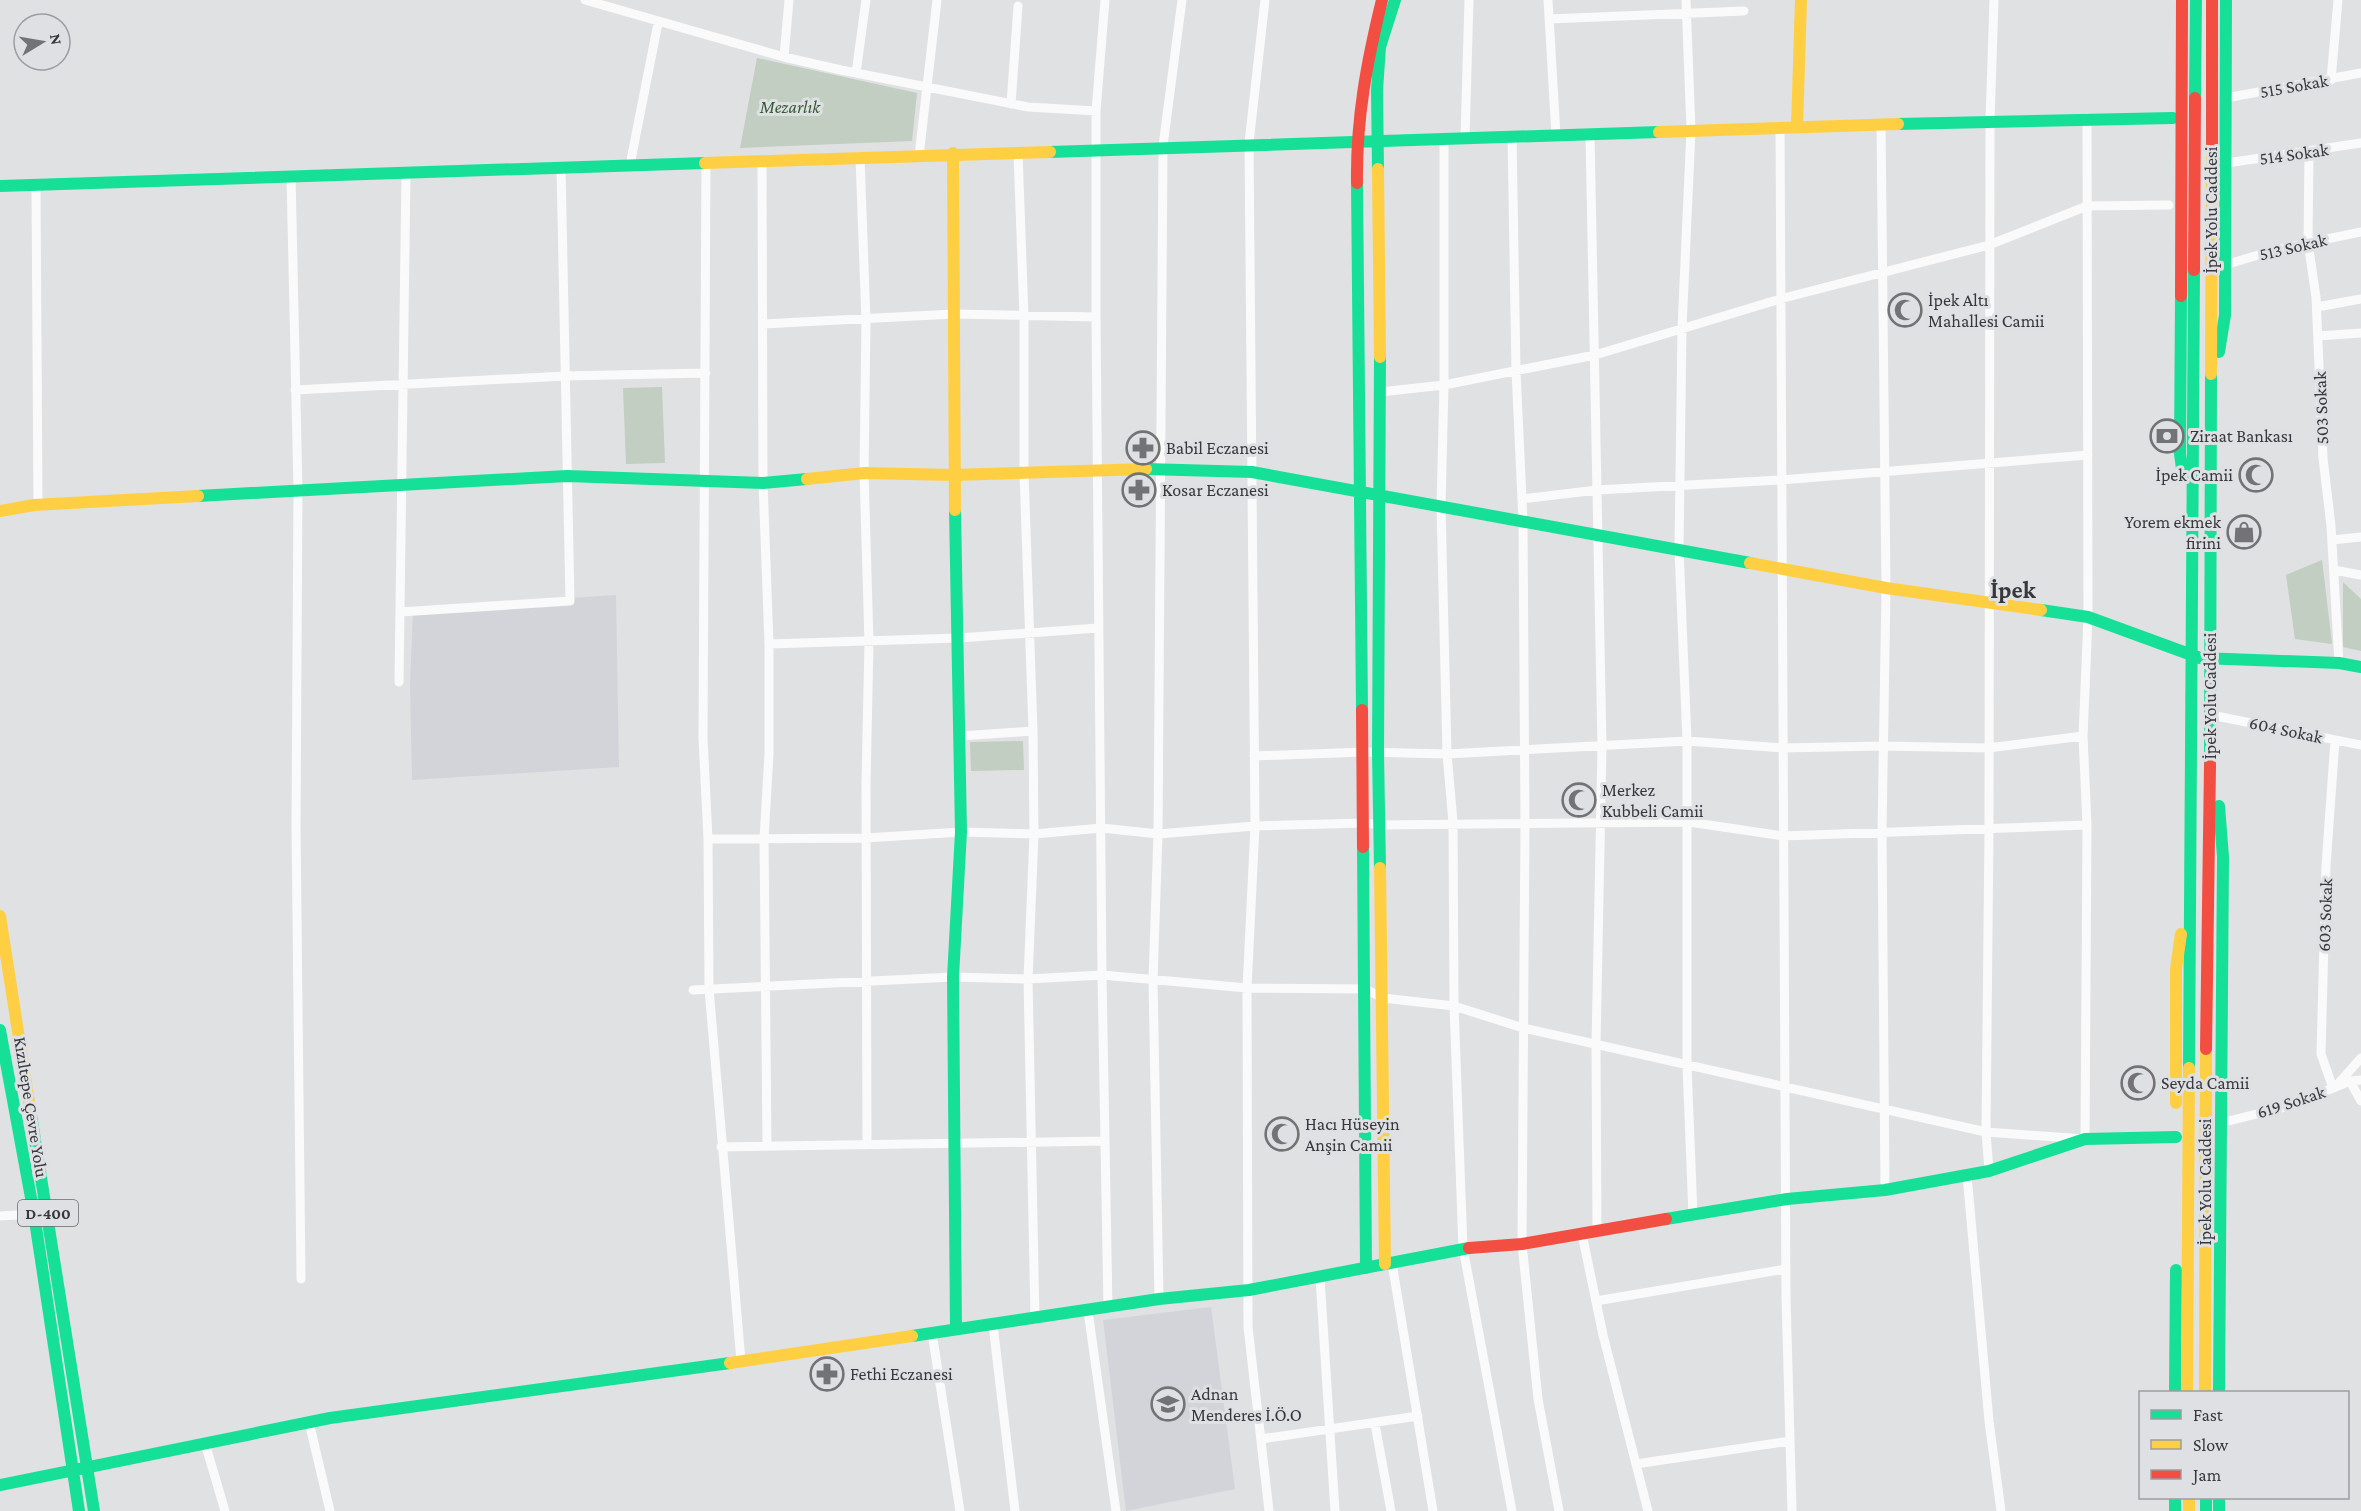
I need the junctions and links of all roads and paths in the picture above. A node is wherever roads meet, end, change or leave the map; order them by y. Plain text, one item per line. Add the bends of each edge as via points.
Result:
1 (585, 0) edge
2 (789, 0) edge
3 (866, 0) edge
4 (938, 0) edge
5 (1105, 0) edge
6 (1182, 0) edge
7 (1265, 0) edge
8 (1382, 0) edge
9 (1395, 0) edge
10 (1469, 0) edge
11 (1548, 0) edge
12 (1686, 0) edge
13 (1801, 0) edge
14 (1994, 0) edge
15 (2181, 0) edge
16 (2196, 0) edge
17 (2212, 0) edge
18 (2226, 0) edge
19 (2337, 0) edge
20 (1018, 6) dead end
21 (1744, 11) dead end
22 (1686, 13) junction
23 (1549, 19) junction
24 (658, 23) junction
25 (784, 57) junction
26 (855, 73) junction
27 (2361, 73) edge
28 (2331, 80) junction
29 (926, 87) junction
30 (2226, 99) junction
31 (1011, 104) junction
32 (1096, 111) junction
33 (2087, 118) junction
34 (2173, 118) dead end
35 (1990, 121) junction
36 (1881, 124) junction
37 (1797, 127) junction
38 (1780, 128) junction
39 (1691, 130) junction
40 (1590, 134) junction
41 (1556, 135) junction
42 (1512, 136) junction
43 (1465, 138) junction
44 (1444, 139) junction
45 (1356, 141) junction
46 (1377, 141) junction
47 (1250, 143) junction
48 (2361, 143) edge
49 (1163, 146) junction
50 (1097, 149) junction
51 (953, 153) junction
52 (1018, 153) junction
53 (2309, 153) junction
54 (919, 156) junction
55 (860, 158) junction
56 (762, 161) junction
57 (706, 163) junction
58 (2227, 163) junction
59 (630, 165) junction
60 (561, 168) junction
61 (406, 173) junction
62 (291, 177) junction
63 (36, 185) junction
64 (0, 186) edge
65 (2169, 205) dead end
66 (2087, 206) junction
67 (2361, 232) edge
68 (2308, 243) junction
69 (1989, 245) junction
70 (2225, 265) junction
71 (1882, 274) junction
72 (1780, 299) junction
73 (2361, 299) edge
74 (2317, 307) junction
75 (953, 314) junction
76 (1024, 316) junction
77 (1096, 317) junction
78 (866, 321) junction
79 (763, 324) junction
80 (1682, 328) junction
81 (2361, 333) edge
82 (2318, 336) junction
83 (1595, 355) junction
84 (1515, 371) junction
85 (706, 373) junction
86 (565, 376) junction
87 (402, 384) junction
88 (1444, 385) junction
89 (295, 390) junction
90 (1380, 392) junction
91 (2211, 409) junction
92 (2088, 455) junction
93 (1988, 462) junction
94 (1160, 469) junction
95 (1097, 471) junction
96 (1885, 471) junction
97 (1024, 472) junction
98 (1252, 472) junction
99 (864, 473) junction
100 (954, 475) junction
101 (567, 476) junction
102 (706, 480) junction
103 (1781, 480) junction
104 (763, 483) junction
105 (1680, 484) junction
106 (400, 486) junction
107 (1597, 490) junction
108 (298, 491) junction
109 (1361, 492) junction
110 (1378, 495) junction
111 (1522, 499) junction
112 (38, 505) junction
113 (1441, 506) junction
114 (0, 511) edge
115 (1523, 521) junction
116 (2192, 527) junction
117 (1598, 535) junction
118 (2361, 537) edge
119 (2332, 540) junction
120 (1679, 550) junction
121 (1781, 569) junction
122 (2334, 570) junction
123 (2361, 575) edge
124 (1886, 588) junction
125 (1988, 602) junction
126 (400, 612) junction
127 (2088, 617) junction
128 (1098, 628) junction
129 (1031, 634) junction
130 (959, 638) junction
131 (869, 642) junction
132 (769, 645) junction
133 (2193, 656) junction
134 (2210, 659) junction
135 (2339, 663) junction
136 (2361, 667) edge
137 (399, 682) dead end
138 (2211, 715) junction
139 (1033, 731) junction
140 (960, 736) junction
141 (2084, 736) junction
142 (2335, 740) junction
143 (1688, 741) junction
144 (2361, 745) edge
145 (1883, 746) junction
146 (1602, 747) junction
147 (1782, 748) junction
148 (1988, 748) junction
149 (1523, 751) junction
150 (1364, 752) junction
151 (1378, 753) junction
152 (1447, 754) junction
153 (1254, 756) junction
154 (1454, 822) junction
155 (1689, 822) junction
156 (1364, 823) junction
157 (1601, 823) junction
158 (1525, 824) junction
159 (1380, 825) junction
160 (2087, 825) junction
161 (1255, 826) junction
162 (1102, 828) junction
163 (1989, 829) junction
164 (961, 832) junction
165 (1882, 833) junction
166 (1034, 834) junction
167 (1158, 834) junction
168 (1783, 836) junction
169 (764, 838) junction
170 (867, 838) junction
171 (708, 839) junction
172 (2191, 862) junction
173 (0, 916) edge
174 (1102, 975) junction
175 (953, 977) junction
176 (1028, 979) junction
177 (1153, 980) junction
178 (868, 983) junction
179 (764, 987) junction
180 (1247, 988) junction
181 (708, 989) junction
182 (1365, 989) junction
183 (693, 990) dead end
184 (1383, 998) junction
185 (1454, 1006) junction
186 (1522, 1028) junction
187 (0, 1030) edge
188 (1596, 1045) junction
189 (2361, 1058) edge
190 (1687, 1066) junction
191 (2361, 1080) edge
192 (2350, 1081) junction
193 (2333, 1088) junction
194 (1786, 1089) junction
195 (2361, 1101) edge
196 (1884, 1110) junction
197 (2220, 1123) junction
198 (1986, 1132) junction
199 (2176, 1137) junction
200 (2085, 1139) junction
201 (1105, 1141) junction
202 (954, 1142) junction
203 (1030, 1143) junction
204 (867, 1144) junction
205 (767, 1146) junction
206 (721, 1147) junction
207 (1989, 1172) junction
208 (1967, 1175) junction
209 (1885, 1190) junction
210 (1787, 1199) junction
211 (34, 1214) junction
212 (1693, 1215) junction
213 (0, 1216) edge
214 (1597, 1232) junction
215 (1582, 1234) junction
216 (1522, 1244) junction
217 (1463, 1248) junction
218 (1388, 1264) junction
219 (1366, 1268) junction
220 (1786, 1269) junction
221 (1320, 1278) junction
222 (301, 1279) dead end
223 (1249, 1290) junction
224 (1159, 1299) junction
225 (1596, 1301) junction
226 (1108, 1308) junction
227 (1089, 1311) junction
228 (1035, 1319) junction
229 (993, 1325) junction
230 (956, 1328) junction
231 (932, 1333) junction
232 (741, 1361) junction
233 (2175, 1391) edge
234 (2187, 1391) edge
235 (2205, 1391) edge
236 (2219, 1391) edge
237 (1418, 1416) junction
238 (309, 1422) junction
239 (1375, 1424) junction
240 (1330, 1430) junction
241 (1261, 1439) junction
242 (1790, 1441) junction
243 (205, 1443) junction
244 (1636, 1464) junction
245 (87, 1467) junction
246 (72, 1470) junction
247 (0, 1485) edge
248 (79, 1511) edge
249 (94, 1511) edge
250 (225, 1511) edge
251 (330, 1511) edge
252 (960, 1511) edge
253 (1015, 1511) edge
254 (1116, 1511) edge
255 (1269, 1511) edge
256 (1335, 1511) edge
257 (1391, 1511) edge
258 (1433, 1511) edge
259 (1512, 1511) edge
260 (1559, 1511) edge
261 (1648, 1511) edge
262 (1792, 1511) edge
263 (2001, 1511) edge

1 - 24 street
2 - 25 street
3 - 26 street
4 - 29 street
5 - 32 street
6 - 49 street
7 - 47 street
8 - 45 main road via 1364,76
9 - 46 main road via 1380,47
10 - 43 street
11 - 23 street
12 - 22 street
13 - 37 main road
14 - 35 street
15 - 116 main road via 2180,454
16 - 116 main road, İpek Yolu Caddesi
17 - 91 main road, İpek Yolu Caddesi
18 - 30 main road
19 - 28 street
20 - 31 street
21 - 22 street
22 - 23 street
22 - 39 street
23 - 41 street
24 - 25 street
24 - 59 street
25 - 26 street
26 - 29 street
27 - 28 street, 515 Sokak
28 - 30 street, 515 Sokak
29 - 31 street
29 - 54 street
30 - 58 main road
31 - 32 street
32 - 50 street
33 - 34 main road
33 - 35 main road
33 - 66 street
35 - 36 main road
35 - 69 street
36 - 37 main road
36 - 71 street
37 - 38 main road
38 - 39 main road
38 - 72 street
39 - 40 main road
39 - 80 street
40 - 41 main road
40 - 83 street
41 - 42 main road
42 - 43 main road
42 - 84 street
43 - 44 main road
44 - 46 main road
44 - 88 street
45 - 46 main road
45 - 47 main road
45 - 109 main road
46 - 90 main road
47 - 49 main road
47 - 98 street
48 - 53 street, 514 Sokak
49 - 50 main road
49 - 94 street
50 - 52 main road
50 - 77 street
51 - 52 main road
51 - 54 main road
51 - 75 main road
52 - 76 street
53 - 58 street, 514 Sokak
53 - 68 street, 503 Sokak
54 - 55 main road
55 - 56 main road
55 - 78 street
56 - 57 main road
56 - 79 street
57 - 59 main road
57 - 85 street
58 - 70 main road
59 - 60 main road
60 - 61 main road
60 - 86 street
61 - 62 main road
61 - 87 street
62 - 63 main road
62 - 89 street
63 - 64 main road
63 - 112 street
65 - 66 street
66 - 69 street
66 - 92 street
67 - 68 street, 513 Sokak
68 - 70 street, 513 Sokak
68 - 74 street, 503 Sokak
69 - 71 street
69 - 93 street
70 - 91 main road via 2225,315
71 - 72 street
71 - 96 street
72 - 80 street
72 - 103 street
73 - 74 street
74 - 82 street, 503 Sokak
75 - 76 street
75 - 78 street
75 - 100 main road
76 - 77 street
76 - 97 street
77 - 95 street
78 - 79 street
78 - 99 street
79 - 104 street
80 - 83 street
80 - 105 street
81 - 82 street
82 - 119 street, 503 Sokak via 2323,459
83 - 84 street
83 - 107 street
84 - 88 street
84 - 111 street
85 - 86 street
85 - 102 street
86 - 87 street
86 - 101 street
87 - 89 street
87 - 106 street
88 - 90 street
88 - 113 street
89 - 108 street
90 - 110 main road
91 - 134 main road, İpek Yolu Caddesi
92 - 93 street
92 - 127 street
93 - 96 street
93 - 125 street
94 - 95 main road
94 - 98 main road
94 - 167 street
95 - 97 main road
95 - 128 street
96 - 103 street
96 - 124 street
97 - 100 main road
97 - 129 street
98 - 109 main road
98 - 153 street
99 - 100 main road
99 - 104 main road
99 - 131 street
100 - 130 main road
101 - 102 main road
101 - 106 main road
101 - 126 street via 570,601
102 - 104 main road
102 - 171 street via 703,738
103 - 105 street
103 - 121 street
104 - 132 street
105 - 107 street
105 - 120 street
106 - 108 main road
106 - 126 street
107 - 111 street
107 - 117 street
108 - 112 main road
108 - 222 street via 296,825
109 - 110 main road
109 - 150 main road
110 - 113 main road
110 - 151 main road
111 - 115 street
112 - 114 main road
113 - 115 main road
113 - 152 street
115 - 117 main road
115 - 149 street
116 - 133 main road, İpek Yolu Caddesi
117 - 120 main road
117 - 146 street
118 - 119 street
119 - 122 street, 503 Sokak
120 - 121 main road
120 - 143 street
121 - 124 main road
121 - 147 street
122 - 123 street
122 - 135 street, 503 Sokak
124 - 125 main road
124 - 145 street
125 - 127 main road
125 - 148 street
126 - 137 street
127 - 133 main road
127 - 141 street
128 - 129 street
128 - 162 street
129 - 130 street
129 - 139 street
130 - 131 street
130 - 140 main road
131 - 132 street
131 - 170 street
132 - 169 street
133 - 134 main road
133 - 172 main road, İpek Yolu Caddesi
134 - 135 main road
134 - 138 main road, İpek Yolu Caddesi
135 - 136 main road
138 - 142 street, 604 Sokak
138 - 197 main road via 2223,857
138 - 235 main road, İpek Yolu Caddesi
139 - 140 street
139 - 166 street
140 - 164 main road
141 - 148 street
141 - 160 street
142 - 144 street, 604 Sokak
142 - 193 street, 603 Sokak via 2326,866 2321,1054
143 - 146 street
143 - 147 street
143 - 155 street
145 - 147 street
145 - 148 street
145 - 165 street
146 - 149 street
146 - 157 street
147 - 168 street
148 - 163 street
149 - 152 street
149 - 158 street
150 - 151 street
150 - 153 street
150 - 156 main road
151 - 152 street
151 - 159 main road
152 - 154 street
153 - 161 street
154 - 158 street
154 - 159 street
154 - 185 street
155 - 157 street
155 - 168 street
155 - 190 street
156 - 159 street
156 - 161 street
156 - 182 main road
157 - 158 street
157 - 188 street
158 - 186 street
159 - 184 main road
160 - 163 street
160 - 200 street
161 - 167 street
161 - 180 street
162 - 166 street
162 - 167 street
162 - 174 street
163 - 165 street
163 - 198 street
164 - 166 street
164 - 170 street
164 - 175 main road
165 - 168 street
165 - 196 street
166 - 176 street
167 - 177 street
168 - 194 street
169 - 170 street
169 - 171 street
169 - 179 street
170 - 178 street
171 - 181 street
172 - 199 main road via 2176,969
172 - 234 main road, İpek Yolu Caddesi
173 - 245 main road, Kızıltepe Çevre Yolu / D-400
174 - 176 street
174 - 177 street
174 - 201 street
175 - 176 street
175 - 178 street
175 - 202 main road
176 - 203 street
177 - 180 street
177 - 224 street
178 - 179 street
178 - 204 street
179 - 181 street
179 - 205 street
180 - 182 street
180 - 223 street
181 - 183 street
181 - 206 street
182 - 184 street
182 - 219 main road
184 - 185 street
184 - 218 main road
185 - 186 street
185 - 217 street
186 - 188 street
186 - 216 street
187 - 211 main road, Kızıltepe Çevre Yolu / D-400
188 - 190 street
188 - 214 street
189 - 193 street
190 - 194 street
190 - 212 street
191 - 192 street, 619 Sokak
192 - 193 street, 619 Sokak
192 - 195 street
193 - 197 street, 619 Sokak via 2290,1106
194 - 196 street
194 - 210 street
196 - 198 street
196 - 209 street
197 - 236 main road
198 - 200 street
198 - 207 street
199 - 200 main road
199 - 233 main road
200 - 207 main road
201 - 203 street
201 - 226 street
202 - 203 street
202 - 204 street
202 - 230 main road
203 - 228 street
204 - 205 street
205 - 206 street
206 - 232 street
207 - 208 main road
208 - 209 main road
208 - 263 street
209 - 210 main road
210 - 212 main road
210 - 220 street
211 - 213 street
211 - 246 main road, Kızıltepe Çevre Yolu / D-400
212 - 214 main road
214 - 215 main road
215 - 216 main road
215 - 225 street
216 - 217 main road
216 - 260 street via 1538,1399
217 - 218 main road
217 - 259 street
218 - 219 main road
218 - 237 street
219 - 221 main road
220 - 225 street
220 - 242 street
221 - 223 main road
221 - 240 street
223 - 224 main road
223 - 241 street via 1248,1327
224 - 226 main road
225 - 244 street
226 - 227 main road
227 - 228 main road
227 - 254 street
228 - 229 main road
229 - 230 main road
229 - 253 street
230 - 231 main road
231 - 232 main road
231 - 252 street
232 - 238 main road
237 - 239 street
237 - 258 street
238 - 243 main road
238 - 251 street
239 - 240 street
239 - 257 street
240 - 241 street
240 - 256 street
241 - 255 street
242 - 244 street
242 - 262 street
243 - 245 main road
243 - 250 street
244 - 261 street
245 - 246 main road
245 - 249 main road, Kızıltepe Çevre Yolu / D-400
246 - 247 main road
246 - 248 main road, Kızıltepe Çevre Yolu / D-400

